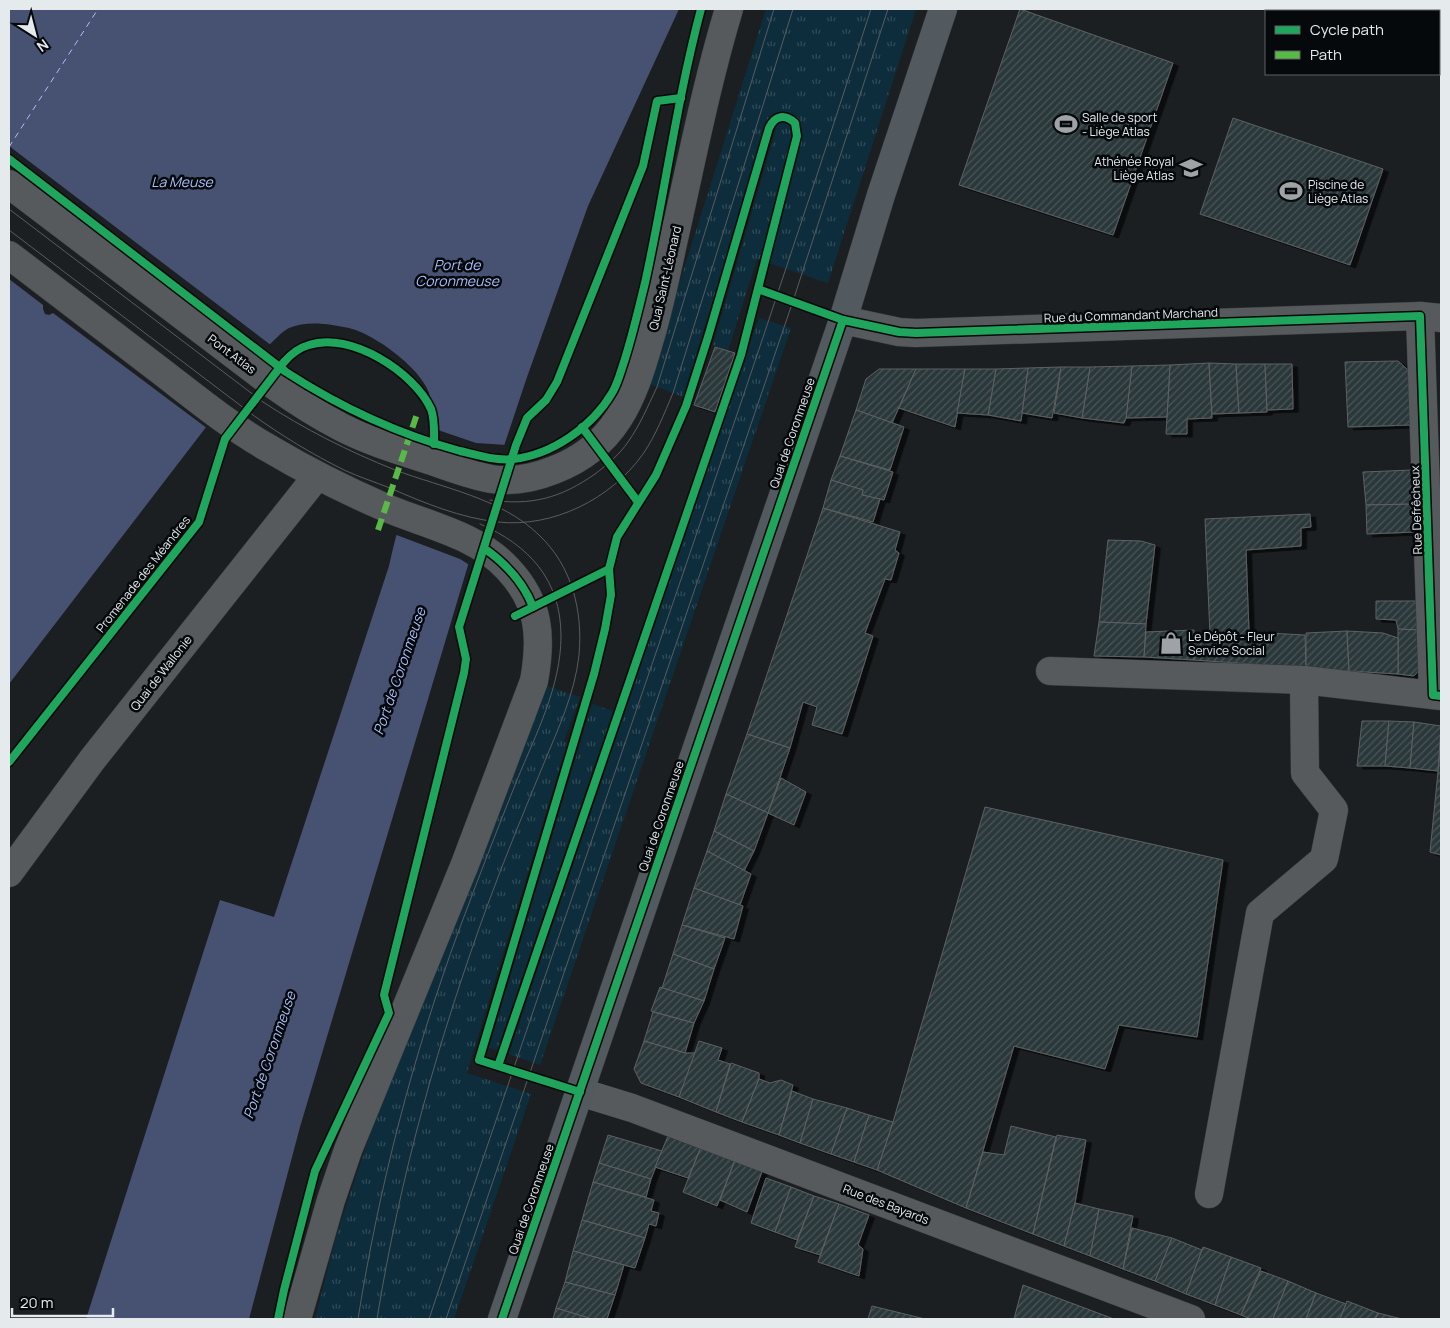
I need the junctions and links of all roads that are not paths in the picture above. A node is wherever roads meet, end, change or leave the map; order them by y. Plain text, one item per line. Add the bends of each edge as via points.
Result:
1 (729, 9) edge
2 (942, 9) edge
3 (9, 184) edge
4 (9, 255) edge
5 (1431, 317) edge
6 (843, 320) junction
7 (317, 476) junction
8 (512, 480) joint
9 (1050, 671) dead end
10 (1304, 680) junction
11 (1437, 696) edge
12 (9, 873) edge
13 (580, 1092) junction
14 (1209, 1194) dead end
15 (297, 1319) edge
16 (502, 1319) edge
17 (1191, 1319) edge

1 - 8 street, Quai Saint-Léonard via 658,310 641,372 629,401 614,426 578,459 547,473
2 - 6 main road
3 - 8 street, Pont Atlas via 274,386 318,414 342,428 401,451 473,475
4 - 7 street via 240,431
5 - 6 street, Rue du Commandant Marchand via 916,333
5 - 11 street, Rue Defrêcheux
6 - 13 main road, Quai de Coronmeuse
7 - 12 street, Quai de Wallonie via 92,760
7 - 15 street via 382,506 467,538 488,551 508,569 529,596 539,636 534,681 462,873 348,1150 330,1200
9 - 10 street, Rue Defrêcheux
10 - 11 street, Rue Defrêcheux
10 - 14 street via 1305,773 1334,810 1324,859 1260,913
13 - 16 main road, Quai de Coronmeuse
13 - 17 street, Rue des Bayards via 632,1108

